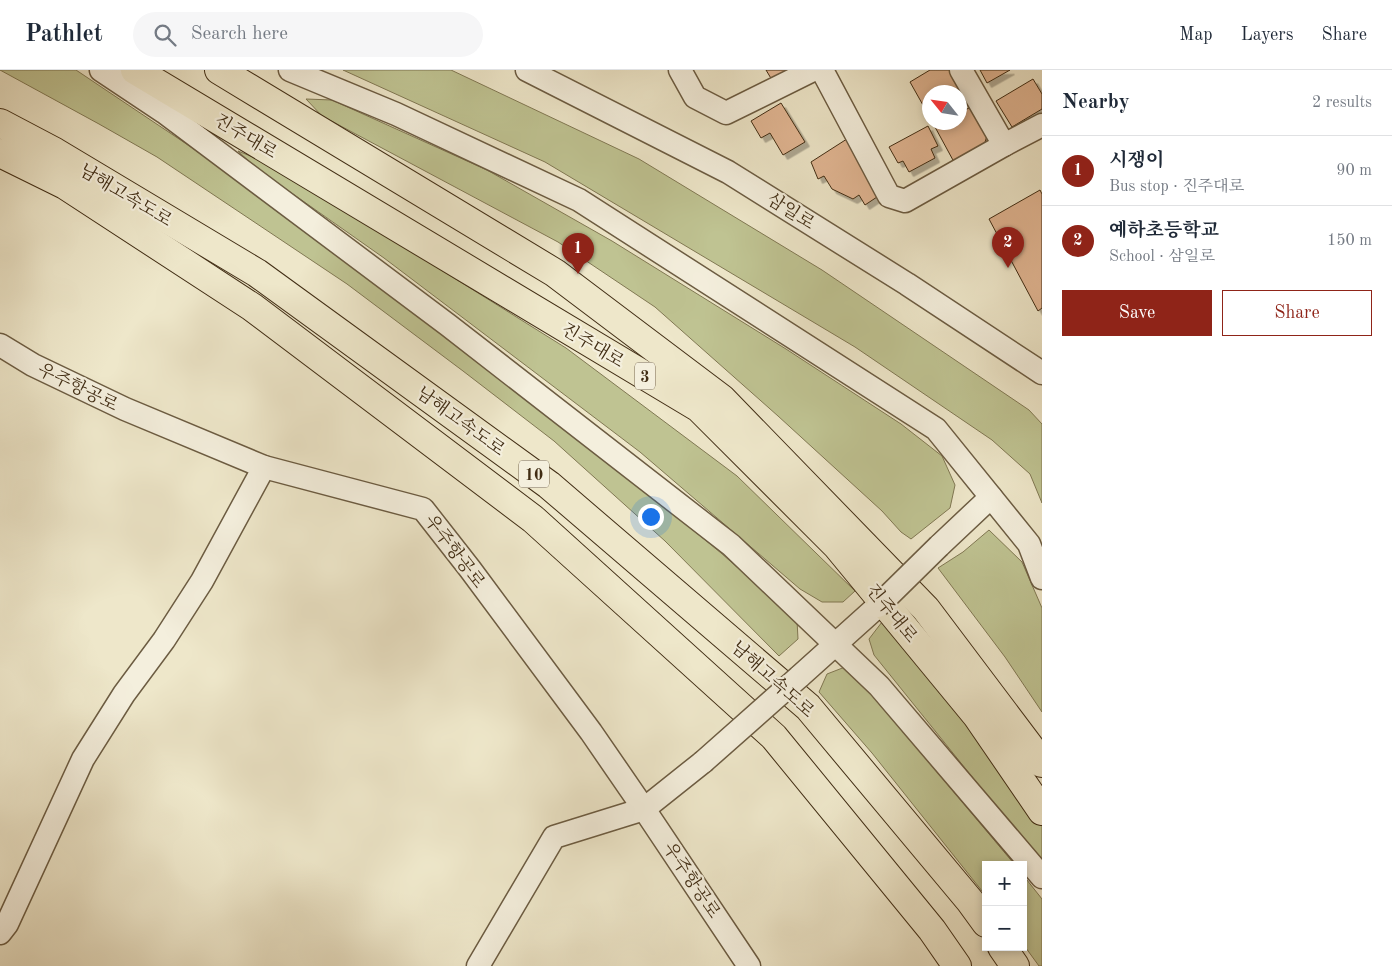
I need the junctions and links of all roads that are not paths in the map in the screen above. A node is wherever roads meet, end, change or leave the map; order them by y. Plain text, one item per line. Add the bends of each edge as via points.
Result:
1 (101, 70) edge
2 (135, 70) edge
3 (219, 70) edge
4 (290, 70) edge
5 (680, 70) edge
6 (813, 70) edge
7 (822, 70) edge
8 (961, 70) edge
9 (532, 71) edge
10 (0, 123) edge
11 (1042, 125) edge
12 (1004, 145) junction
13 (0, 154) edge
14 (0, 345) edge
15 (1042, 373) edge
16 (264, 467) junction
17 (991, 497) junction
18 (1042, 578) edge
19 (835, 644) junction
20 (1042, 763) edge
21 (644, 808) junction
22 (1042, 811) edge
23 (1042, 877) edge
24 (982, 918) edge
25 (0, 933) edge
26 (1005, 951) edge
27 (478, 966) edge
28 (749, 966) edge
29 (957, 966) edge
30 (1015, 966) edge

1 - 19 street via 164,112 448,325 731,544
2 - 22 main road, 진주대로 / 3 via 699,408 837,546 977,716
3 - 20 main road, 진주대로 / 3 via 555,273 722,399 926,609
4 - 17 street via 396,114 579,200 936,428
5 - 6 street via 695,97 726,113
7 - 12 street via 890,196 905,201
8 - 12 street
9 - 15 street, 삼일로 via 728,172
10 - 24 main road, 남해고속도로 / 10 via 55,152 257,273 549,485 808,707
11 - 12 street
13 - 29 main road, 남해고속도로 / 10 via 65,185 252,308 533,519 774,737 932,930
14 - 16 street, 우주항공로 via 33,365 125,409
16 - 21 street, 우주항공로 via 424,509
16 - 25 street via 202,581 83,759
17 - 18 street via 1029,544
17 - 19 street, bridge
19 - 21 street, bridge via 703,762
19 - 23 street via 880,686
21 - 27 street via 554,837
21 - 28 street, 우주항공로
26 - 30 main road

